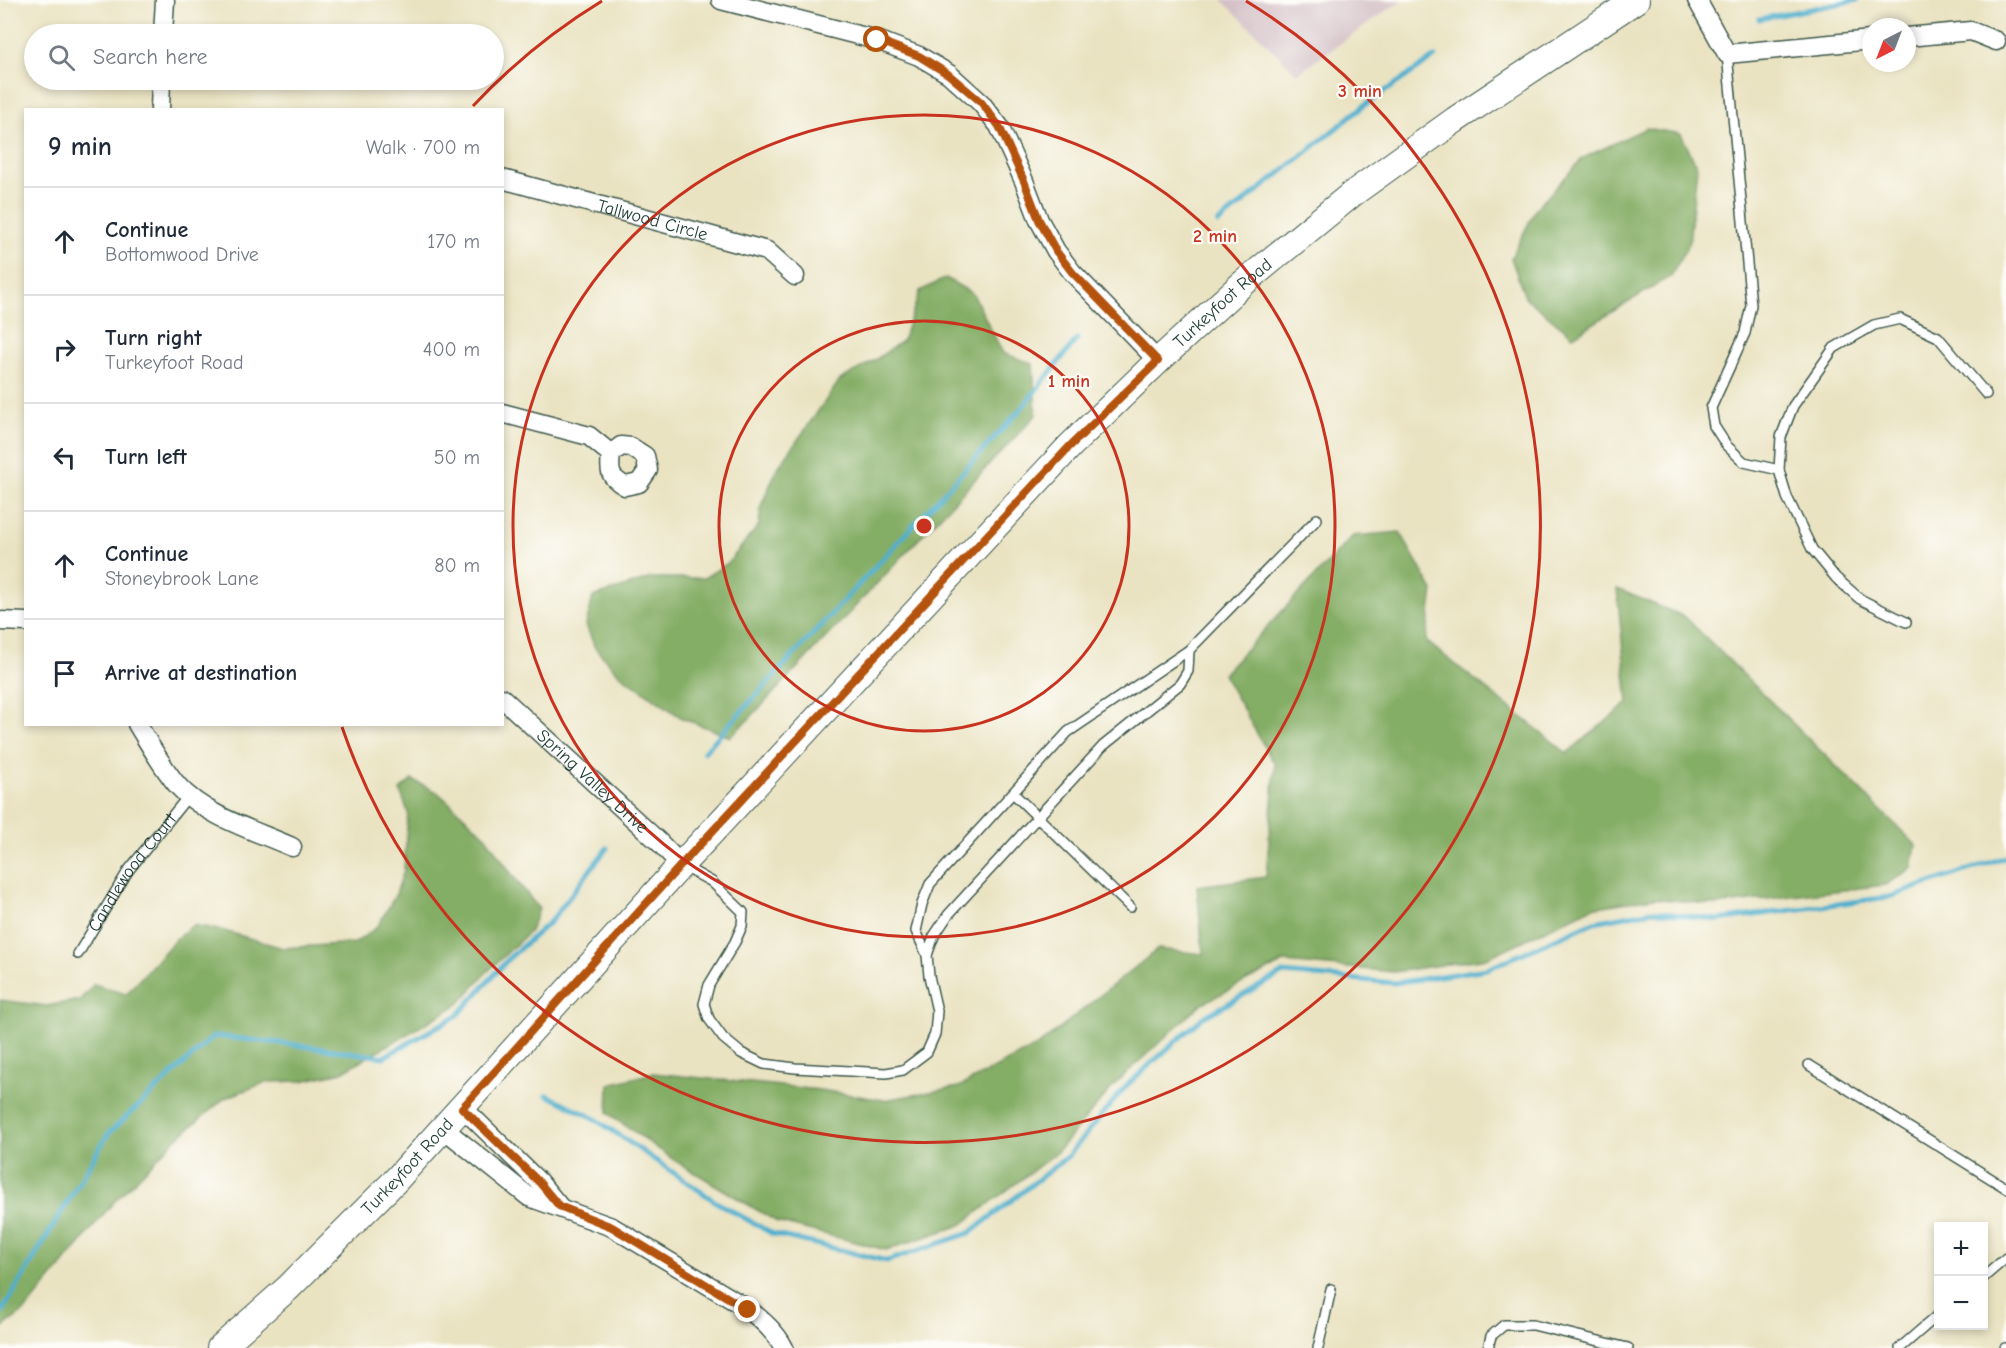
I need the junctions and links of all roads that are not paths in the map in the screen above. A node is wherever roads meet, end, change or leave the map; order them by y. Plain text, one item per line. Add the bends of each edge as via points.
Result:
1 (165, 0) edge
2 (721, 0) edge
3 (1636, 0) edge
4 (1697, 0) edge
5 (164, 24) edge
6 (1916, 36) edge
7 (1862, 41) edge
8 (1996, 41) dead end
9 (1728, 54) junction
10 (161, 90) edge
11 (160, 108) edge
12 (504, 179) edge
13 (795, 276) dead end
14 (1158, 361) junction
15 (1986, 394) dead end
16 (504, 414) edge
17 (611, 454) dead end
18 (1779, 470) junction
19 (1317, 519) dead end
20 (0, 621) edge
21 (24, 622) edge
22 (1906, 622) dead end
23 (1189, 650) junction
24 (504, 700) edge
25 (138, 726) edge
26 (1013, 792) junction
27 (189, 795) junction
28 (1037, 816) junction
29 (292, 847) dead end
30 (681, 865) junction
31 (1130, 907) dead end
32 (78, 954) dead end
33 (927, 955) junction
34 (1809, 1065) dead end
35 (462, 1108) junction
36 (444, 1129) junction
37 (2006, 1188) edge
38 (559, 1206) junction
39 (2006, 1258) edge
40 (1984, 1276) edge
41 (1330, 1289) dead end
42 (1934, 1318) edge
43 (220, 1348) edge
44 (784, 1348) edge
45 (1318, 1348) edge
46 (1488, 1348) edge
47 (1628, 1348) edge
48 (1900, 1348) edge

1 - 5 street
2 - 14 street via 877,40 919,56 948,74 981,102 999,126 1056,251
3 - 14 main road, Turkeyfoot Road via 1352,194 1209,312
4 - 9 street
6 - 8 street via 1971,31
7 - 9 street
9 - 18 lane via 1751,305 1745,333 1711,408 1714,426 1744,462
10 - 11 street
12 - 13 street, Tallwood Circle via 767,251
14 - 30 main road, Turkeyfoot Road via 1070,446
15 - 18 lane via 1938,337 1900,319 1874,325 1834,348 1792,406 1781,437
16 - 17 street via 589,436
18 - 22 lane via 1786,497 1812,549 1836,578 1860,599
19 - 23 lane
20 - 21 street
23 - 26 lane via 1068,732
23 - 28 lane via 1188,671 1180,684 1103,746
24 - 30 street, Spring Valley Drive
25 - 27 street, Candlewood Court via 165,768
26 - 28 lane
26 - 33 lane via 930,884 916,931
27 - 29 street, Candlewood Court via 207,809
27 - 32 lane, Candlewood Court via 128,871
28 - 31 lane
28 - 33 lane via 948,915
30 - 33 lane via 712,882 743,912 742,926 709,985 704,1004 723,1038 741,1053 764,1064 886,1073 903,1070 927,1052 935,1034 937,1011
30 - 35 main road, Turkeyfoot Road
34 - 37 lane
35 - 36 main road, Turkeyfoot Road
35 - 38 street
36 - 38 street via 529,1197
36 - 43 main road, Turkeyfoot Road via 288,1288
38 - 44 street via 612,1227 748,1310 765,1323
39 - 40 lane
41 - 45 lane
42 - 48 lane
46 - 47 lane via 1491,1336 1504,1325 1533,1325

